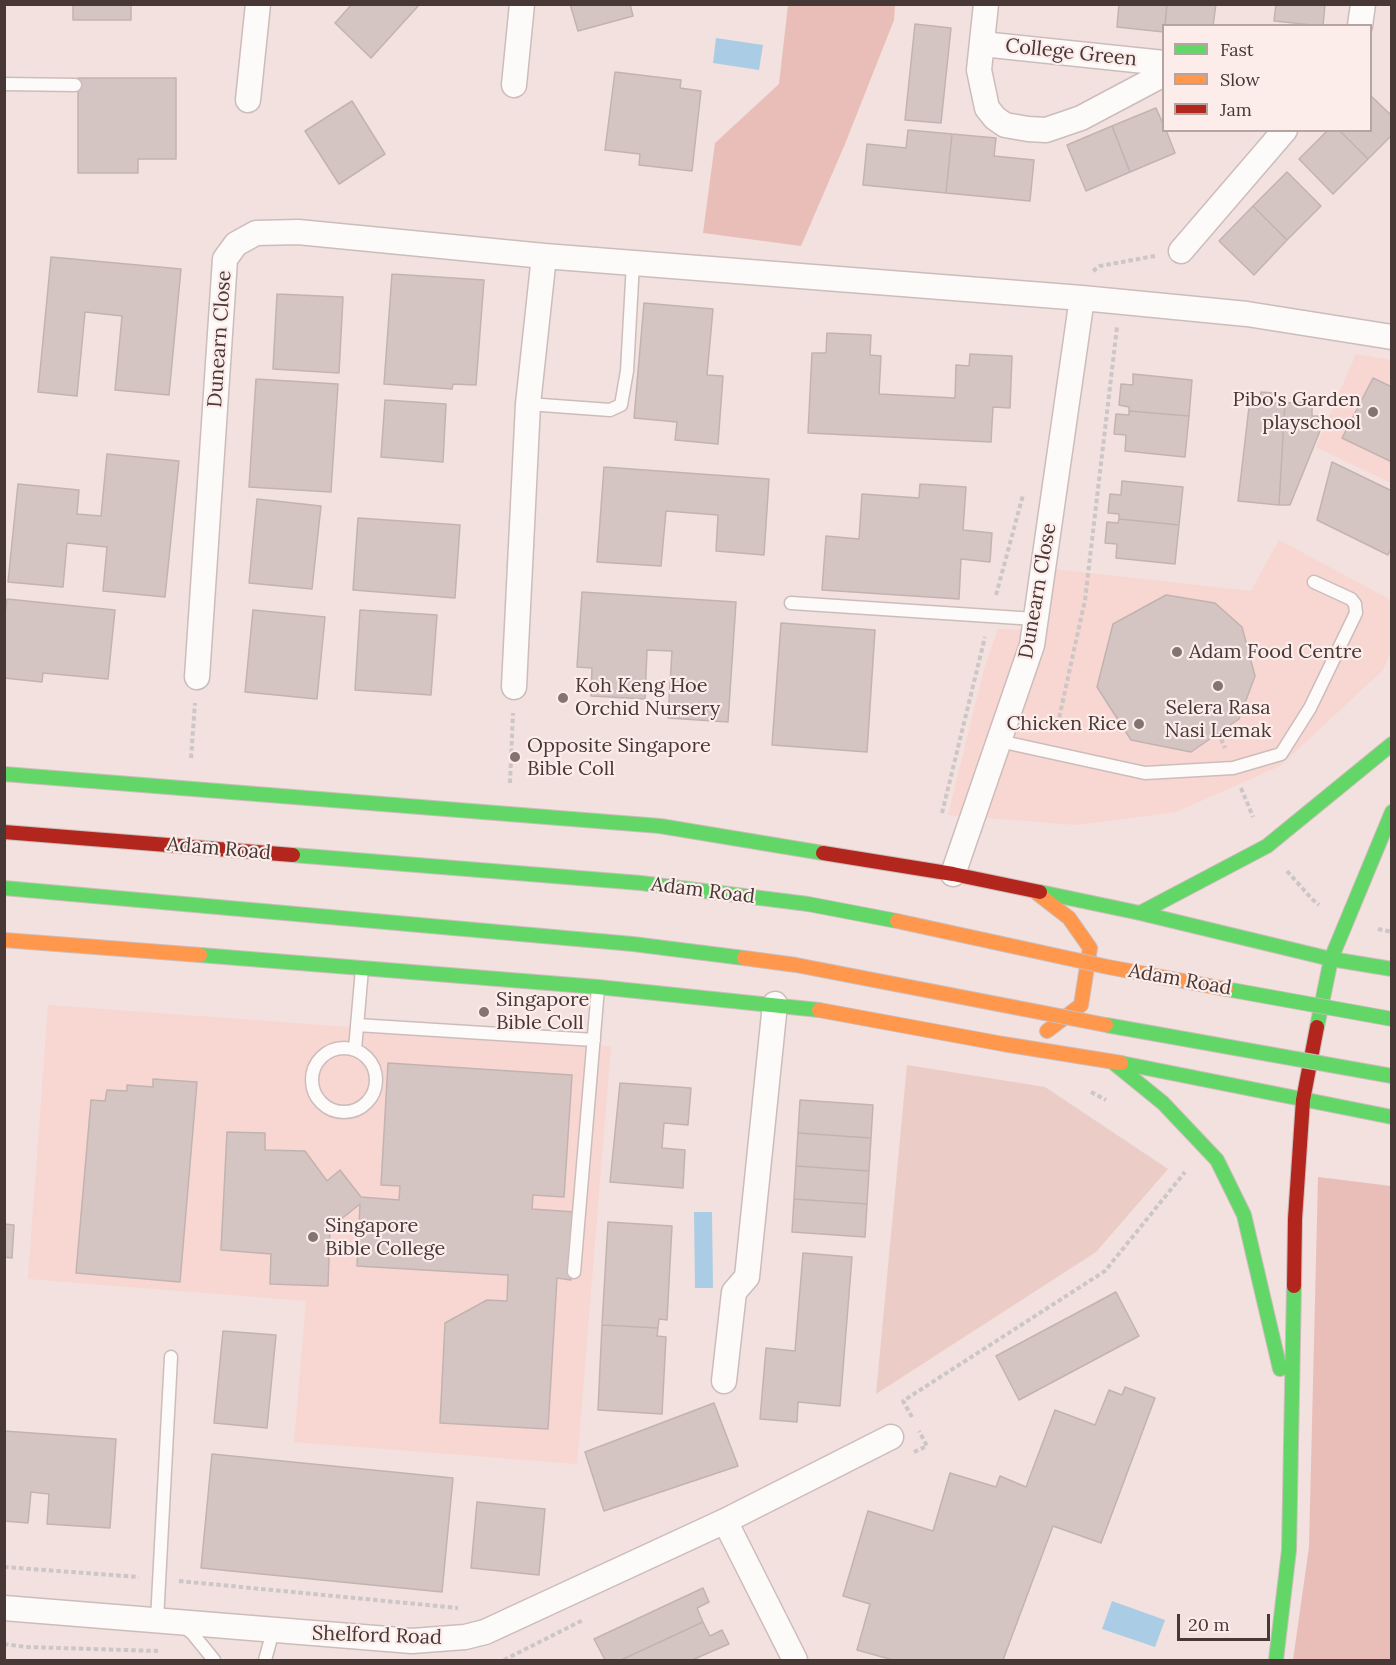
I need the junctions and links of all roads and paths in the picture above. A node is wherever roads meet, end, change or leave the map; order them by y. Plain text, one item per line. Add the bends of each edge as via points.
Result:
1 (258, 4) edge
2 (522, 4) edge
3 (986, 4) edge
4 (1363, 4) edge
5 (1360, 24) edge
6 (982, 44) junction
7 (1162, 63) edge
8 (1162, 75) edge
9 (4, 84) edge
10 (75, 85) dead end
11 (514, 85) dead end
12 (248, 100) dead end
13 (1283, 132) edge
14 (1181, 251) joint
15 (544, 256) junction
16 (633, 263) junction
17 (1100, 266) dead end
18 (1082, 298) junction
19 (1120, 302) junction
20 (1392, 337) edge
21 (528, 404) junction
22 (1026, 486) dead end
23 (1314, 582) dead end
24 (790, 603) dead end
25 (990, 616) junction
26 (1035, 619) junction
27 (197, 677) joint
28 (514, 687) joint
29 (999, 741) junction
30 (1392, 744) edge
31 (1052, 753) junction
32 (190, 762) dead end
33 (4, 774) edge
34 (510, 787) dead end
35 (1250, 810) dead end
36 (1392, 812) edge
37 (939, 824) dead end
38 (4, 832) edge
39 (1267, 846) junction
40 (952, 874) junction
41 (4, 888) edge
42 (1034, 891) junction
43 (1140, 913) junction
44 (1346, 923) junction
45 (1392, 932) edge
46 (4, 940) edge
47 (1331, 959) junction
48 (362, 968) junction
49 (1392, 969) edge
50 (598, 987) junction
51 (774, 1016) junction
52 (1392, 1019) edge
53 (357, 1025) junction
54 (594, 1040) junction
55 (1003, 1044) junction
56 (355, 1049) junction
57 (1111, 1061) junction
58 (1392, 1076) edge
59 (1082, 1088) dead end
60 (1303, 1100) junction
61 (1109, 1102) dead end
62 (1392, 1117) edge
63 (1216, 1160) junction
64 (573, 1272) dead end
65 (171, 1357) dead end
66 (724, 1381) dead end
67 (1291, 1421) junction
68 (891, 1437) dead end
69 (906, 1457) dead end
70 (725, 1521) junction
71 (4, 1567) edge
72 (159, 1579) junction
73 (4, 1608) edge
74 (584, 1619) dead end
75 (168, 1621) junction
76 (273, 1631) junction
77 (485, 1632) junction
78 (214, 1660) edge
79 (265, 1660) edge
80 (504, 1660) edge
81 (795, 1660) edge
82 (1276, 1660) edge

1 - 12 street
2 - 11 street
3 - 6 street, College Green
4 - 5 street
6 - 7 street, College Green
6 - 8 street via 979,70 987,108 1005,125 1028,129 1046,130 1081,118
9 - 10 lane
13 - 14 street
14 - 17 path
15 - 16 street, Dunearn Close
15 - 21 street
15 - 27 street, Dunearn Close via 298,232 256,233 236,244 225,259
16 - 18 street, Dunearn Close
16 - 21 lane via 627,371 621,405 610,410
18 - 19 street, Dunearn Close
18 - 26 street, Dunearn Close
19 - 20 street, Dunearn Close via 1247,314
19 - 31 path via 1085,600
21 - 28 street
22 - 25 path
23 - 31 lane via 1351,599 1356,613 1310,708 1281,754 1233,768 1145,774
24 - 25 lane
25 - 26 lane
25 - 37 path
26 - 29 street, Dunearn Close via 1032,645
27 - 32 path
28 - 34 path
29 - 31 lane
29 - 40 street, Dunearn Close
30 - 39 highway
33 - 40 highway via 660,826
35 - 39 path
36 - 44 highway
38 - 52 highway, Adam Road, bridge via 641,883 808,904 1108,967
39 - 43 highway
39 - 44 path via 1312,899
40 - 42 highway
41 - 58 highway, bridge via 633,944 796,965
42 - 43 highway
42 - 55 highway via 1070,918 1089,948 1081,1005 1041,1035
43 - 47 highway
44 - 45 path
44 - 47 highway
46 - 48 highway
47 - 49 highway
47 - 60 highway
48 - 50 highway
48 - 53 lane
50 - 51 highway via 693,998
50 - 54 lane
51 - 55 highway via 803,1007
51 - 66 street via 747,1277 734,1292
53 - 54 lane
53 - 56 lane
54 - 64 lane
55 - 57 highway
56 - 56 lane via 371,1062 376,1082 369,1101 352,1111 332,1110 316,1097 311,1078 318,1059 335,1048
57 - 60 highway
57 - 63 highway via 1163,1103
59 - 61 path
60 - 62 highway
60 - 67 highway via 1295,1219
63 - 67 highway via 1244,1215
63 - 69 path via 1194,1161 1105,1271 903,1401 927,1446
65 - 72 lane
67 - 82 highway via 1289,1550
68 - 70 street, Shelford Road
70 - 77 street, Shelford Road
70 - 81 street
71 - 72 path
72 - 75 lane
72 - 77 path via 445,1606 476,1612
73 - 75 street, Shelford Road
74 - 80 path
75 - 76 street, Shelford Road
75 - 78 lane via 192,1633
76 - 77 street, Shelford Road via 412,1641
76 - 79 lane

